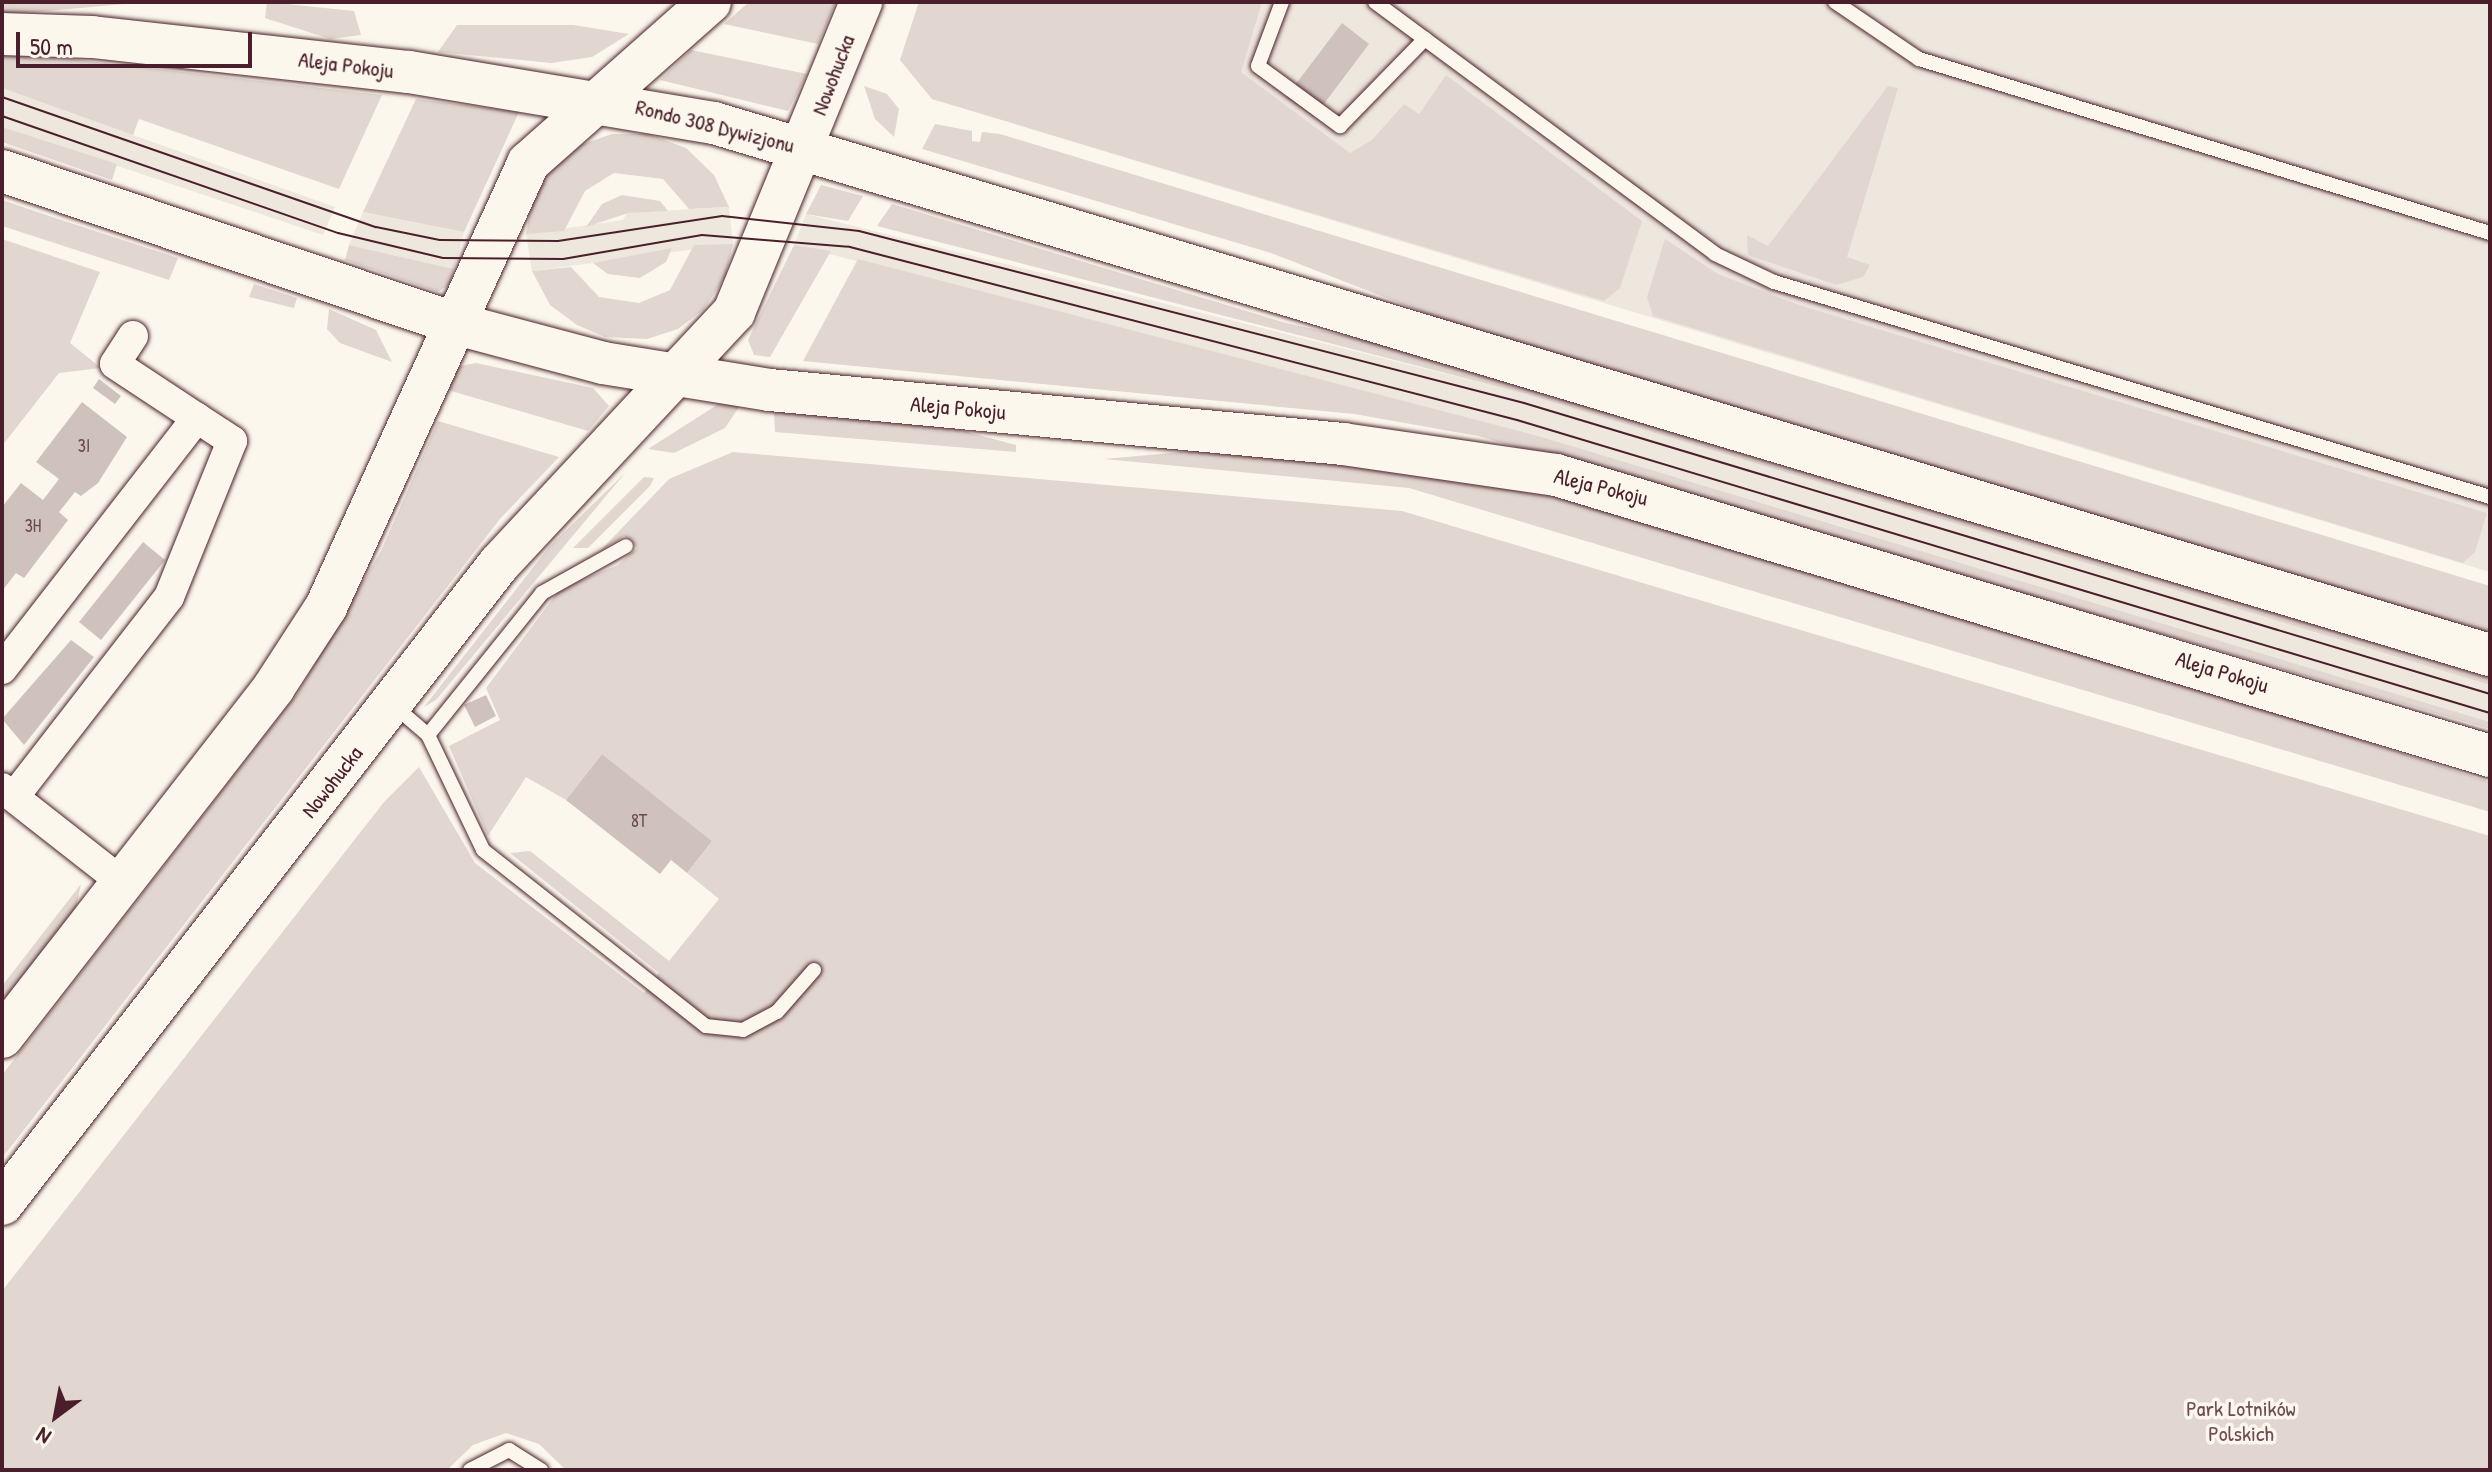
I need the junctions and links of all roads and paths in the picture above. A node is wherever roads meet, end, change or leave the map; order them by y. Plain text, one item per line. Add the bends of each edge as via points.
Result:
1 (710, 2) edge
2 (861, 2) edge
3 (1282, 2) edge
4 (1375, 2) edge
5 (1835, 2) edge
6 (2, 34) edge
7 (1425, 39) junction
8 (593, 98) junction
9 (804, 148) junction
10 (2, 171) edge
11 (2490, 233) edge
12 (453, 323) junction
13 (133, 336) dead end
14 (679, 374) junction
15 (197, 418) junction
16 (2490, 497) edge
17 (626, 546) dead end
18 (2490, 655) edge
19 (2, 669) edge
20 (392, 703) junction
21 (428, 735) junction
22 (2490, 756) edge
23 (8, 793) edge
24 (122, 882) junction
25 (814, 970) dead end
26 (2, 1037) edge
27 (2, 1204) edge
28 (470, 1470) edge
29 (541, 1470) edge

1 - 8 main road
2 - 9 main road, Nowohucka
3 - 7 lane via 1258,66 1340,126
4 - 7 lane
5 - 11 lane via 1919,59
6 - 8 main road, Aleja Pokoju via 194,47
7 - 16 lane via 1702,245 1774,282
8 - 9 main road, Rondo 308 Dywizjonu
8 - 12 main road via 517,179
9 - 14 main road, Rondo 308 Dywizjonu via 744,296
9 - 18 main road
10 - 12 main road
12 - 14 main road via 572,356
12 - 24 main road via 326,607
13 - 15 street via 115,364
14 - 20 main road, Nowohucka via 543,514
14 - 22 main road, Aleja Pokoju via 770,390 1454,457 1556,475
15 - 19 street
15 - 23 street via 232,441 169,597
17 - 21 lane via 542,593
20 - 21 lane
20 - 27 main road, Nowohucka
21 - 25 lane via 483,850 706,1026 743,1030 777,1012
23 - 24 street
24 - 26 main road
28 - 29 lane via 509,1450

